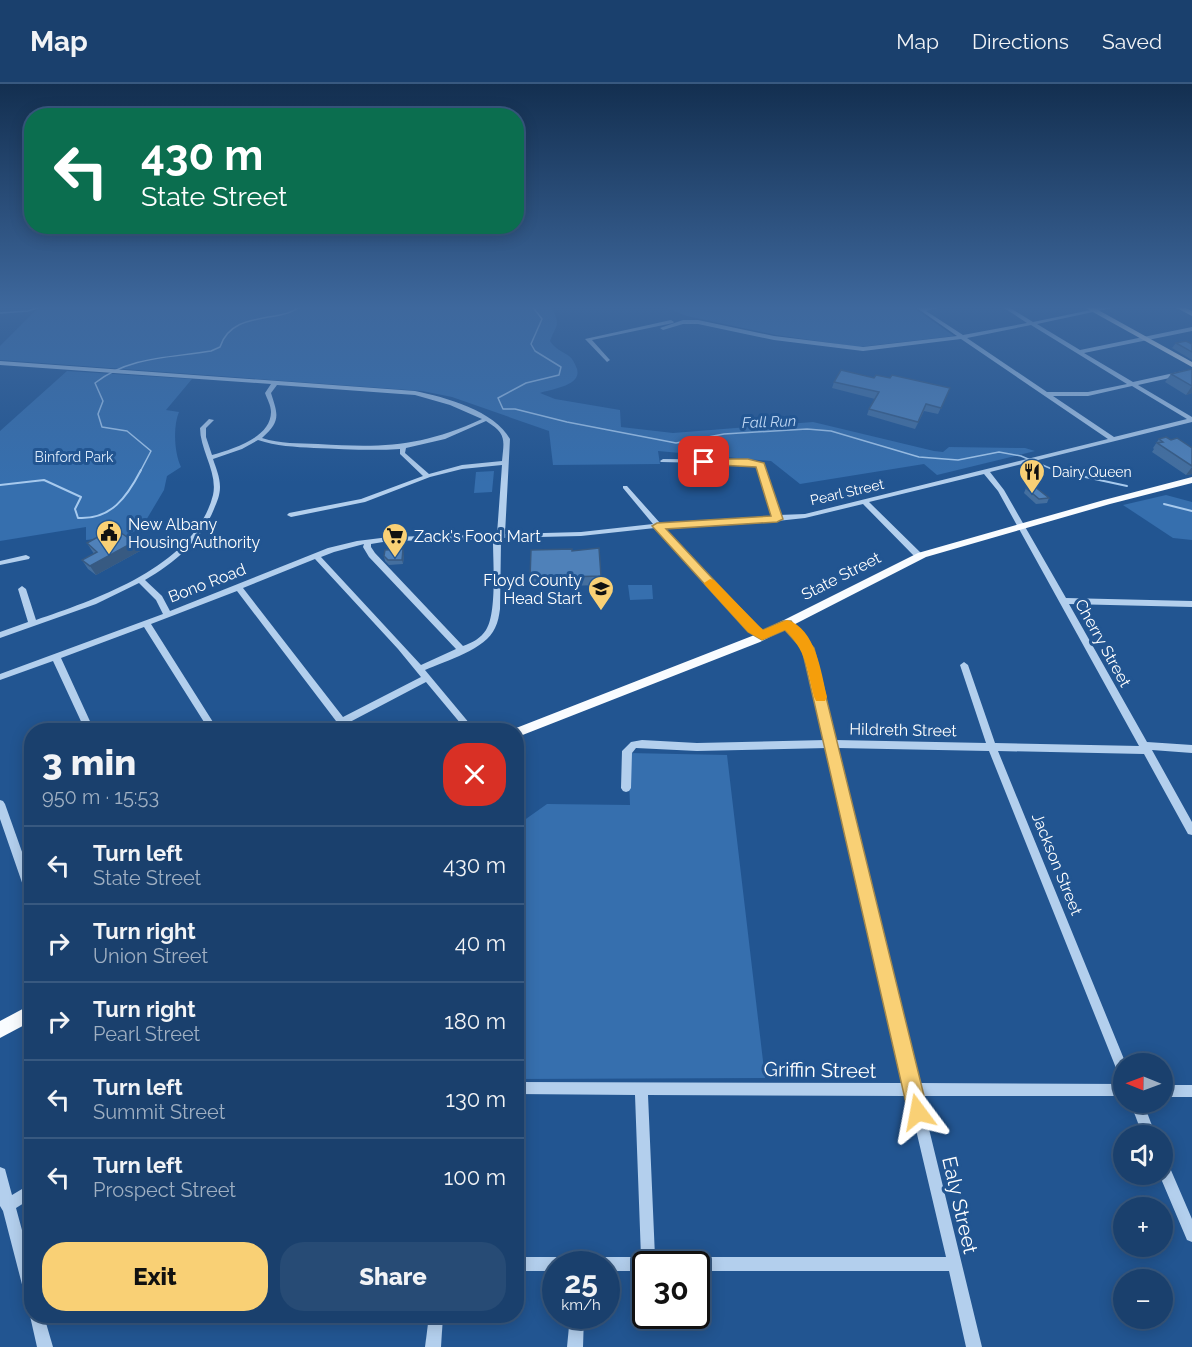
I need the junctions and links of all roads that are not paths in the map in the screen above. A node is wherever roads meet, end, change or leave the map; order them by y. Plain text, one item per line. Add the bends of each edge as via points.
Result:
1 (26, 365) edge
2 (1003, 365) edge
3 (1101, 365) edge
4 (1192, 371) edge
5 (274, 383) junction
6 (1133, 384) junction
7 (1046, 394) junction
8 (486, 419) junction
9 (211, 420) dead end
10 (1192, 420) edge
11 (257, 438) junction
12 (1114, 440) junction
13 (403, 448) junction
14 (210, 458) junction
15 (663, 461) dead end
16 (505, 463) junction
17 (986, 472) junction
18 (427, 476) junction
19 (1192, 480) edge
20 (625, 487) dead end
21 (865, 502) junction
22 (291, 515) dead end
23 (777, 519) junction
24 (657, 526) junction
25 (1021, 526) junction
26 (501, 537) junction
27 (368, 541) junction
28 (26, 556) dead end
29 (316, 556) junction
30 (919, 556) junction
31 (0, 563) edge
32 (140, 579) junction
33 (238, 588) junction
34 (22, 589) dead end
35 (1062, 601) junction
36 (1192, 604) edge
37 (168, 615) junction
38 (146, 623) junction
39 (33, 624) junction
40 (787, 624) junction
41 (0, 635) edge
42 (762, 635) junction
43 (462, 650) junction
44 (56, 657) junction
45 (964, 665) dead end
46 (419, 669) junction
47 (0, 676) edge
48 (427, 678) junction
49 (86, 723) edge
50 (210, 723) edge
51 (342, 723) edge
52 (352, 723) edge
53 (465, 723) edge
54 (524, 730) edge
55 (831, 744) junction
56 (992, 746) junction
57 (1145, 748) junction
58 (1192, 749) edge
59 (627, 788) dead end
60 (0, 804) edge
61 (4, 828) edge
62 (1192, 831) edge
63 (24, 877) edge
64 (24, 1016) edge
65 (0, 1030) edge
66 (1116, 1053) edge
67 (524, 1088) edge
68 (641, 1088) junction
69 (913, 1090) junction
70 (1113, 1090) edge
71 (1173, 1091) edge
72 (1192, 1091) edge
73 (1170, 1185) edge
74 (3, 1190) edge
75 (24, 1190) edge
76 (1192, 1235) edge
77 (648, 1251) edge
78 (710, 1263) edge
79 (524, 1264) edge
80 (542, 1264) edge
81 (954, 1264) junction
82 (24, 1267) edge
83 (39, 1323) edge
84 (435, 1323) edge
85 (576, 1329) edge
86 (45, 1347) edge
87 (433, 1347) edge
88 (575, 1347) edge
89 (974, 1347) edge

1 - 5 street
2 - 7 street
3 - 6 street
4 - 6 street
5 - 8 street via 424,395
5 - 11 street via 268,393 274,416
6 - 7 street via 1083,395
6 - 10 street
7 - 12 street
8 - 13 street via 441,439
8 - 16 street via 506,434
9 - 14 street via 203,431
10 - 12 street, Pearl Street
11 - 13 street via 322,446
11 - 14 street
12 - 17 street, Pearl Street
13 - 18 street via 402,453
14 - 32 street via 217,486 208,514 178,553
15 - 23 street via 760,465
16 - 18 street via 462,466
16 - 26 street
17 - 21 street, Pearl Street
17 - 25 street, Cherry Street via 997,483
18 - 22 street via 363,501
19 - 25 main road, State Street
20 - 24 street
21 - 23 street, Pearl Street
21 - 30 street
23 - 24 street, Pearl Street
24 - 26 street, Pearl Street
24 - 42 street
25 - 30 main road, State Street
25 - 35 street, Cherry Street
26 - 27 street, Bono Road
26 - 43 street via 497,541 492,626 479,641
27 - 29 street, Bono Road
27 - 43 street via 372,555
28 - 31 street
29 - 33 street, Bono Road
29 - 46 street
30 - 40 main road, State Street
32 - 37 street via 159,597
32 - 39 street via 103,598
33 - 37 street, Bono Road
33 - 51 street
34 - 39 street
35 - 36 street
35 - 57 street, Cherry Street
37 - 38 street, Bono Road
38 - 44 street, Bono Road
38 - 50 street
39 - 41 street
40 - 42 main road, State Street
40 - 55 street, Ealy Street via 810,653
42 - 54 main road, State Street
43 - 46 street
44 - 47 street, Bono Road
44 - 49 street
45 - 56 street, Jackson Street
46 - 48 street
48 - 52 street
48 - 53 street
55 - 56 street, Hildreth Street
55 - 59 street, Hildreth Street via 637,744 627,753
55 - 69 street, Ealy Street
56 - 57 street, Hildreth Street
56 - 66 street, Jackson Street
57 - 58 street, Hildreth Street
57 - 62 street, Cherry Street
60 - 61 street
61 - 63 street
64 - 65 main road
67 - 68 street, Griffin Street
68 - 69 street, Griffin Street
68 - 77 street
69 - 70 street, Griffin Street
69 - 81 street, Ealy Street
71 - 72 street
73 - 76 street
74 - 75 street
74 - 82 street
78 - 81 street
79 - 80 street
81 - 89 street, Ealy Street
83 - 86 street
84 - 87 street
85 - 88 street

